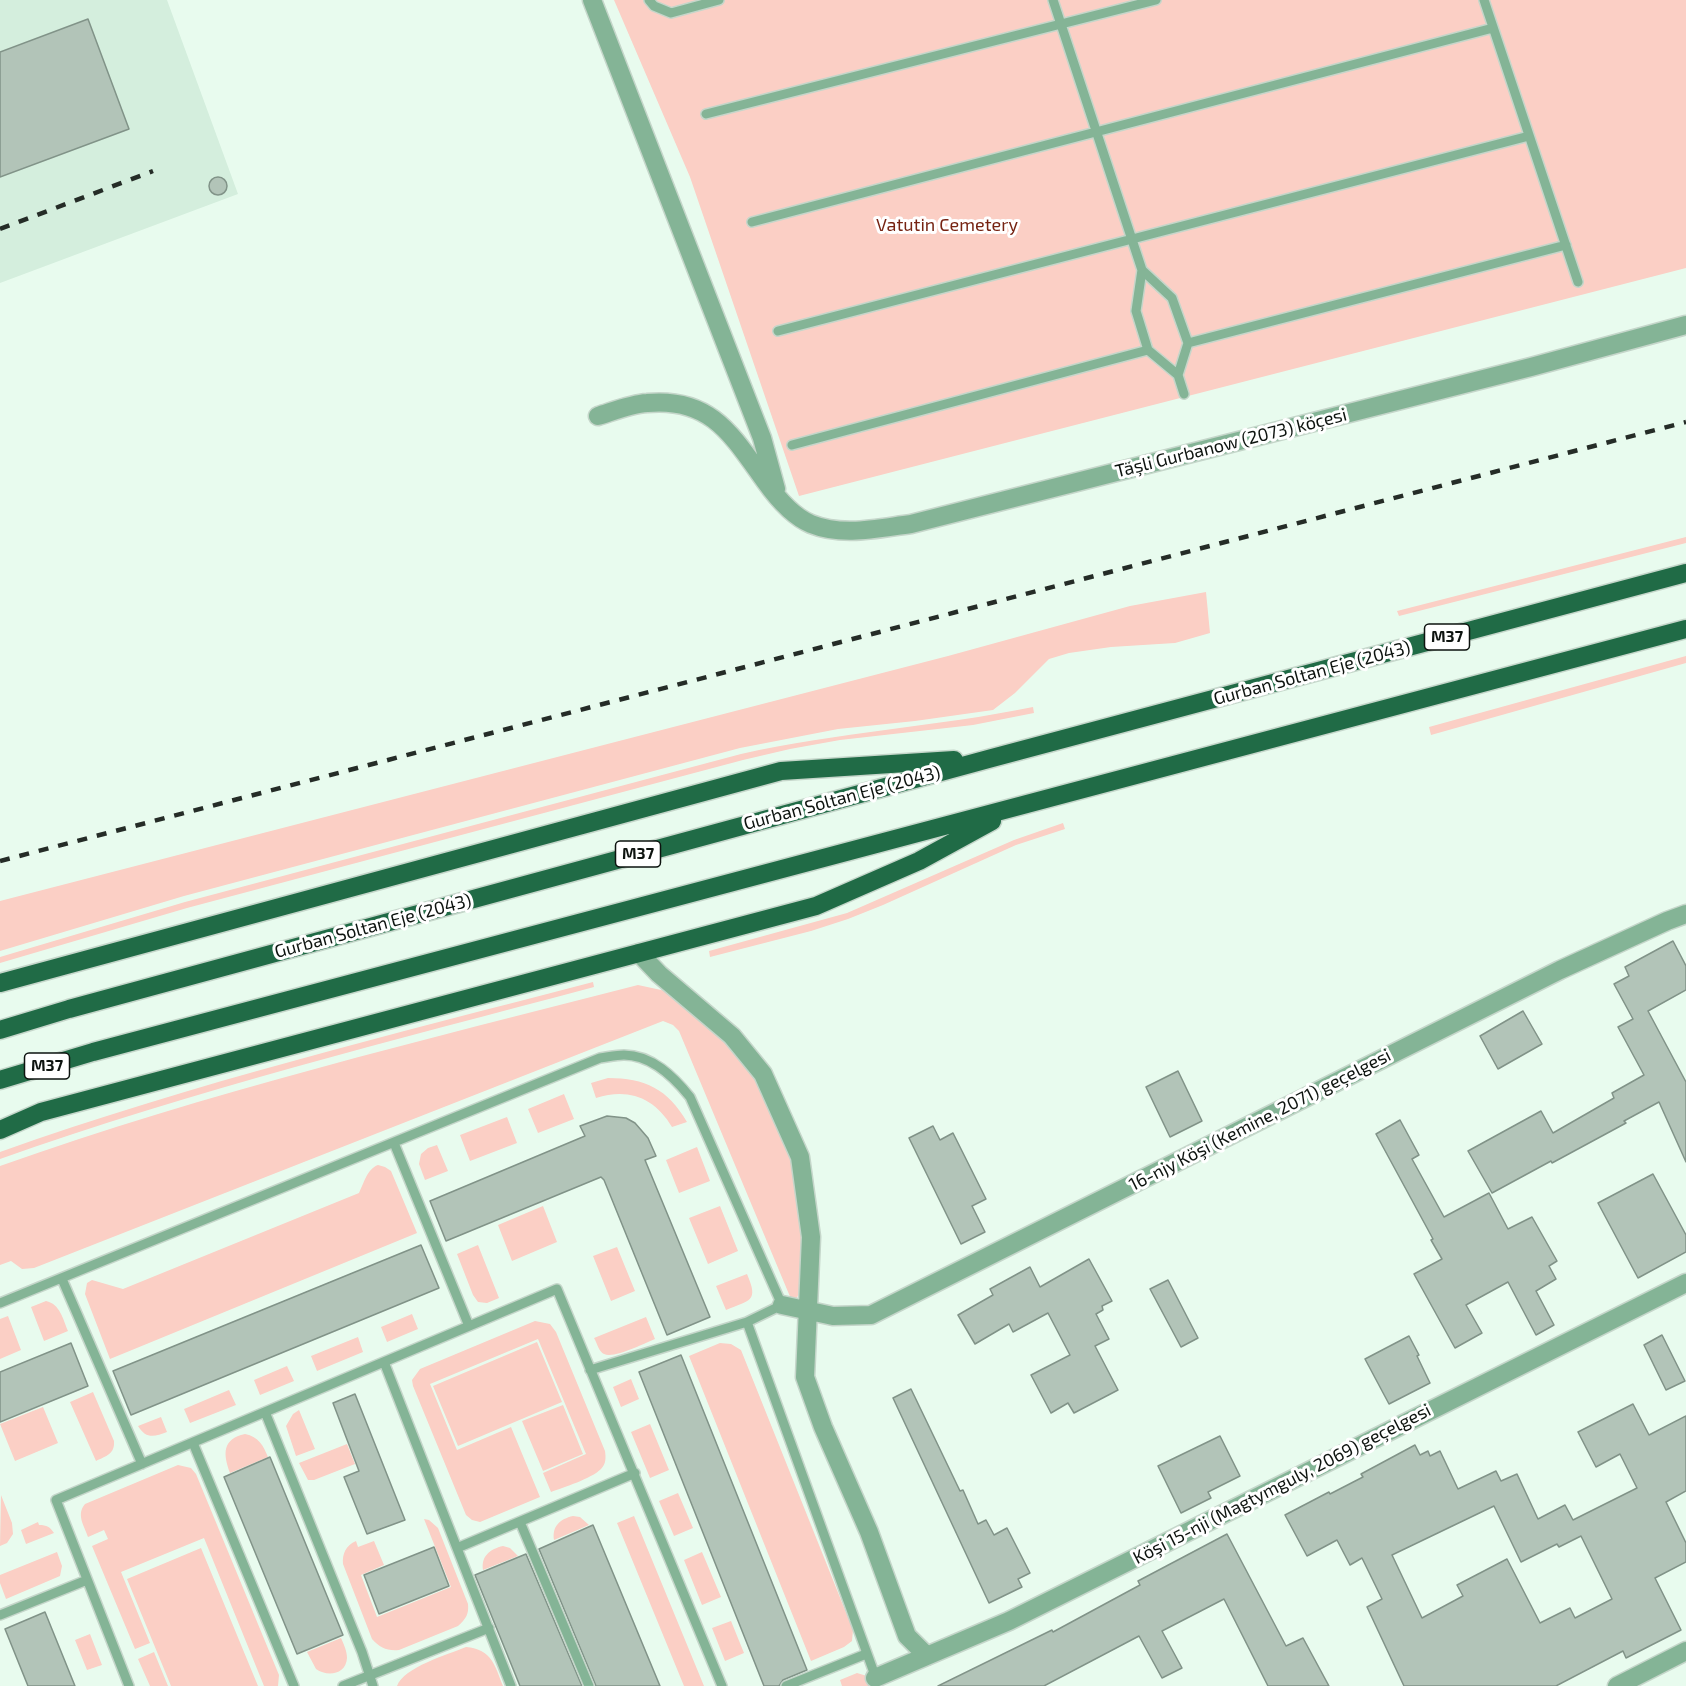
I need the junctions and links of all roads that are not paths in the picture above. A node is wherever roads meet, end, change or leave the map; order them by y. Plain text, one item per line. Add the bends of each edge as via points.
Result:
1 (592, 0) edge
2 (649, 0) edge
3 (719, 0) edge
4 (1053, 0) edge
5 (1156, 0) edge
6 (1484, 0) edge
7 (1061, 25) junction
8 (1493, 28) junction
9 (706, 114) dead end
10 (1097, 131) junction
11 (1529, 136) junction
12 (752, 222) dead end
13 (1133, 238) junction
14 (1566, 245) junction
15 (1142, 270) junction
16 (1578, 282) dead end
17 (1686, 325) edge
18 (778, 331) dead end
19 (1188, 343) junction
20 (1148, 350) junction
21 (1178, 375) junction
22 (1184, 394) dead end
23 (598, 416) dead end
24 (792, 445) dead end
25 (779, 501) junction
26 (1686, 573) edge
27 (1686, 628) edge
28 (992, 758) junction
29 (1016, 807) junction
30 (1686, 914) edge
31 (639, 953) junction
32 (0, 983) edge
33 (0, 1030) edge
34 (0, 1080) edge
35 (0, 1130) edge
36 (394, 1143) junction
37 (62, 1279) junction
38 (1686, 1283) edge
39 (0, 1303) edge
40 (782, 1305) junction
41 (808, 1311) junction
42 (747, 1322) junction
43 (469, 1326) junction
44 (384, 1362) junction
45 (590, 1370) junction
46 (265, 1412) junction
47 (194, 1443) junction
48 (142, 1464) junction
49 (634, 1473) junction
50 (520, 1522) junction
51 (457, 1548) junction
52 (87, 1580) junction
53 (0, 1615) edge
54 (489, 1628) junction
55 (1686, 1651) edge
56 (866, 1654) junction
57 (927, 1656) junction
58 (369, 1676) junction
59 (877, 1682) edge
60 (129, 1686) edge
61 (294, 1686) edge
62 (343, 1686) edge
63 (373, 1686) edge
64 (512, 1686) edge
65 (588, 1686) edge
66 (722, 1686) edge
67 (786, 1686) edge
68 (1617, 1686) edge

1 - 25 street via 762,438
2 - 3 lane via 671,13
4 - 7 lane
5 - 7 lane
6 - 8 lane
7 - 9 lane
7 - 10 lane
8 - 10 lane
8 - 11 lane
10 - 12 lane
10 - 13 lane
11 - 13 lane
11 - 14 lane
13 - 15 lane
13 - 18 lane
14 - 16 lane
14 - 19 lane
15 - 19 lane via 1172,298
15 - 20 lane via 1136,311
17 - 25 street, Täşli Gurbanow (2073) köçesi via 911,524 829,530 810,524
19 - 21 lane
20 - 21 lane
20 - 24 lane
21 - 22 lane
23 - 25 street, Täşli Gurbanow (2073) köçesi via 646,403 675,403 703,411 727,429
26 - 28 highway, Gurban Soltan Eje (2043) / M37
27 - 29 highway, M37
28 - 32 highway via 781,771
28 - 33 highway, Gurban Soltan Eje (2043) / M37
29 - 31 highway via 919,861 816,906
29 - 34 highway, M37
30 - 41 street, 16-njy Köşi (Kemine, 2071) geçelgesi via 1560,970 871,1315 833,1316
31 - 35 highway via 41,1112
31 - 41 street via 732,1036 763,1074 800,1156 810,1237
36 - 37 lane
36 - 40 lane via 600,1058 625,1054 650,1061 675,1079 690,1097
36 - 43 lane
37 - 39 lane
37 - 48 lane
38 - 57 street, Köşi 15-nji (Magtymguly, 2069) geçelgesi via 1009,1621
40 - 41 street, 16-njy Köşi (Kemine, 2071) geçelgesi
40 - 42 lane
41 - 57 street via 805,1377 907,1636
42 - 45 lane
42 - 56 lane
43 - 44 lane
43 - 45 lane via 557,1289
44 - 46 lane
44 - 51 lane
45 - 49 lane
46 - 47 lane
46 - 58 lane
47 - 48 lane
47 - 61 lane
48 - 52 lane via 56,1500
49 - 50 lane
49 - 66 lane
50 - 51 lane
50 - 65 lane
51 - 54 lane
52 - 53 lane
52 - 60 lane
54 - 58 lane
54 - 64 lane
55 - 68 street
56 - 59 lane
56 - 67 lane
57 - 59 street, Köşi 15-nji (Magtymguly, 2069) geçelgesi
58 - 62 lane
58 - 63 lane

